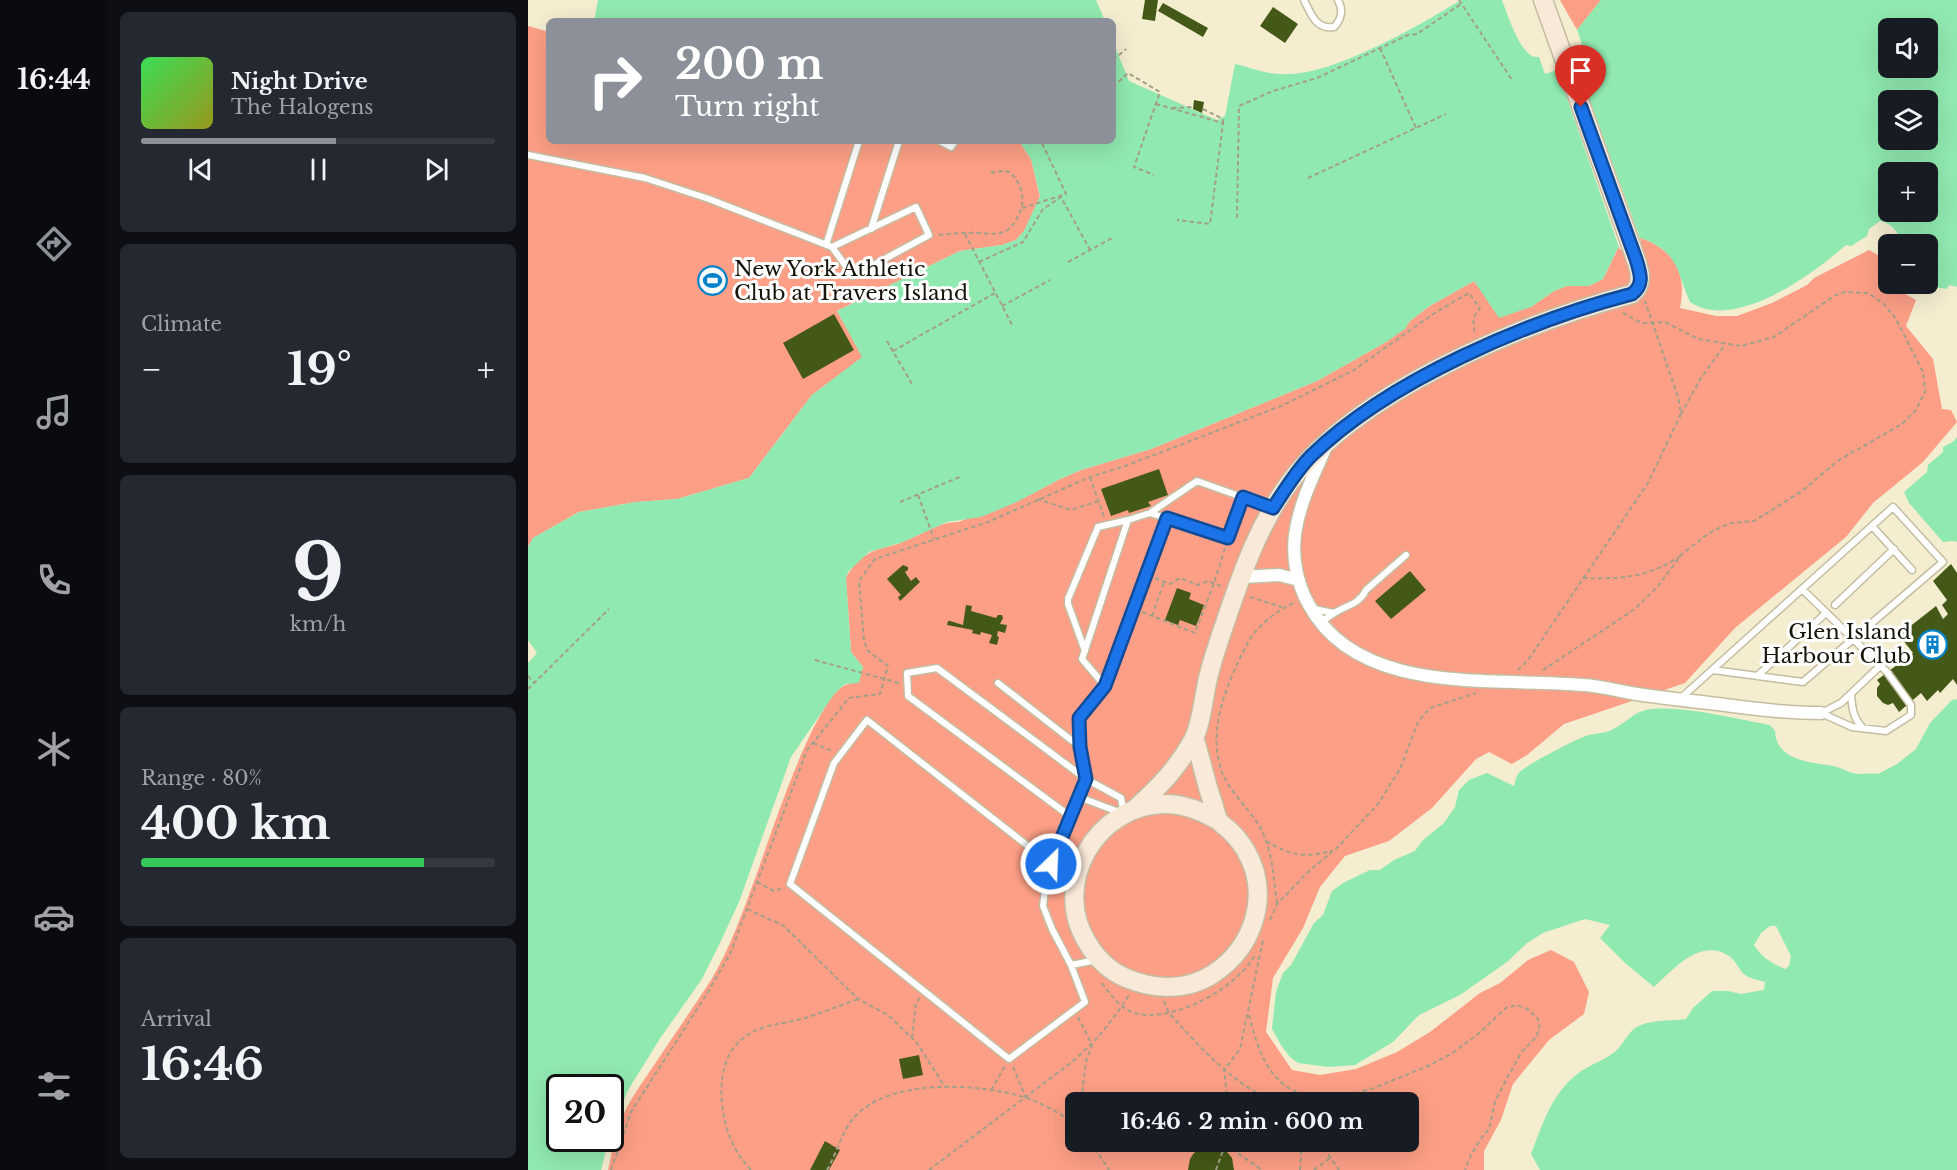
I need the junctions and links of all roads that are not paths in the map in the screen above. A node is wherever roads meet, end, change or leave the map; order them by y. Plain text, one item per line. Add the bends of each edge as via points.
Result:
1 (1304, 0) edge
2 (1338, 0) edge
3 (1543, 0) edge
4 (858, 144) edge
5 (898, 144) edge
6 (528, 155) edge
7 (871, 229) junction
8 (829, 246) junction
9 (1328, 443) junction
10 (1243, 497) junction
11 (1273, 508) junction
12 (1150, 513) junction
13 (1167, 518) junction
14 (1128, 520) junction
15 (1872, 526) junction
16 (1894, 549) junction
17 (1406, 555) dead end
18 (1912, 570) dead end
19 (1299, 580) junction
20 (1234, 583) junction
21 (1802, 589) junction
22 (1835, 605) dead end
23 (1310, 608) junction
24 (1334, 613) junction
25 (1826, 613) junction
26 (1320, 623) junction
27 (1853, 640) junction
28 (1085, 652) junction
29 (1880, 666) junction
30 (1713, 670) junction
31 (1757, 676) junction
32 (998, 683) dead end
33 (1105, 686) junction
34 (1851, 695) junction
35 (1680, 699) junction
36 (1821, 713) junction
37 (1862, 728) junction
38 (1194, 738) junction
39 (1080, 747) junction
40 (1086, 779) junction
41 (1079, 797) junction
42 (1127, 807) junction
43 (1071, 817) junction
44 (1219, 821) junction
45 (1051, 864) junction
46 (1099, 959) junction
47 (1071, 965) junction

1 - 2 lane via 1314,21 1330,28 1340,19 1342,9
3 - 9 street via 1632,249 1641,279 1639,287 1632,294 1520,332 1421,378 1375,406
4 - 8 lane
5 - 7 lane
6 - 8 lane via 645,178
7 - 8 lane
7 - 8 lane via 916,207 929,236 853,276
9 - 11 street via 1311,456
9 - 19 street via 1306,492 1296,529 1294,549
10 - 11 lane
10 - 12 lane via 1197,481
10 - 13 lane via 1228,538
11 - 20 street
12 - 13 lane
12 - 14 lane
13 - 33 lane
14 - 28 lane
14 - 28 lane via 1098,527 1068,599
15 - 16 lane
15 - 21 lane
15 - 27 lane via 1893,507 1943,562
16 - 18 lane
16 - 22 lane
17 - 24 lane via 1356,604
19 - 20 street via 1280,574
19 - 23 street
20 - 38 street
21 - 25 lane
21 - 30 lane
23 - 24 lane
23 - 26 street
24 - 26 lane
25 - 27 lane
25 - 31 lane
26 - 35 street via 1349,650 1381,664 1425,674 1583,685
27 - 29 lane
27 - 31 lane via 1803,682
28 - 33 lane via 1082,659
29 - 34 lane
29 - 37 lane via 1911,705 1911,715 1886,731
30 - 31 lane
30 - 35 lane
32 - 39 lane
33 - 39 lane via 1079,718
34 - 36 lane
34 - 37 lane via 1853,713
35 - 36 street via 1789,713
36 - 37 lane
38 - 42 street via 1163,783
38 - 44 street
39 - 40 lane
40 - 41 lane
40 - 42 lane
40 - 43 lane via 937,668 907,673 908,696
41 - 42 lane
41 - 43 lane
42 - 44 street via 1175,804 1202,811
42 - 46 street via 1093,839 1076,878 1076,917
43 - 45 lane
44 - 46 street via 1241,843 1255,872 1258,901 1252,928 1236,955 1211,976 1175,987 1137,983
45 - 47 lane via 1043,906
45 - 47 lane via 867,720 834,764 790,884 1010,1059 1084,1002
46 - 47 lane

